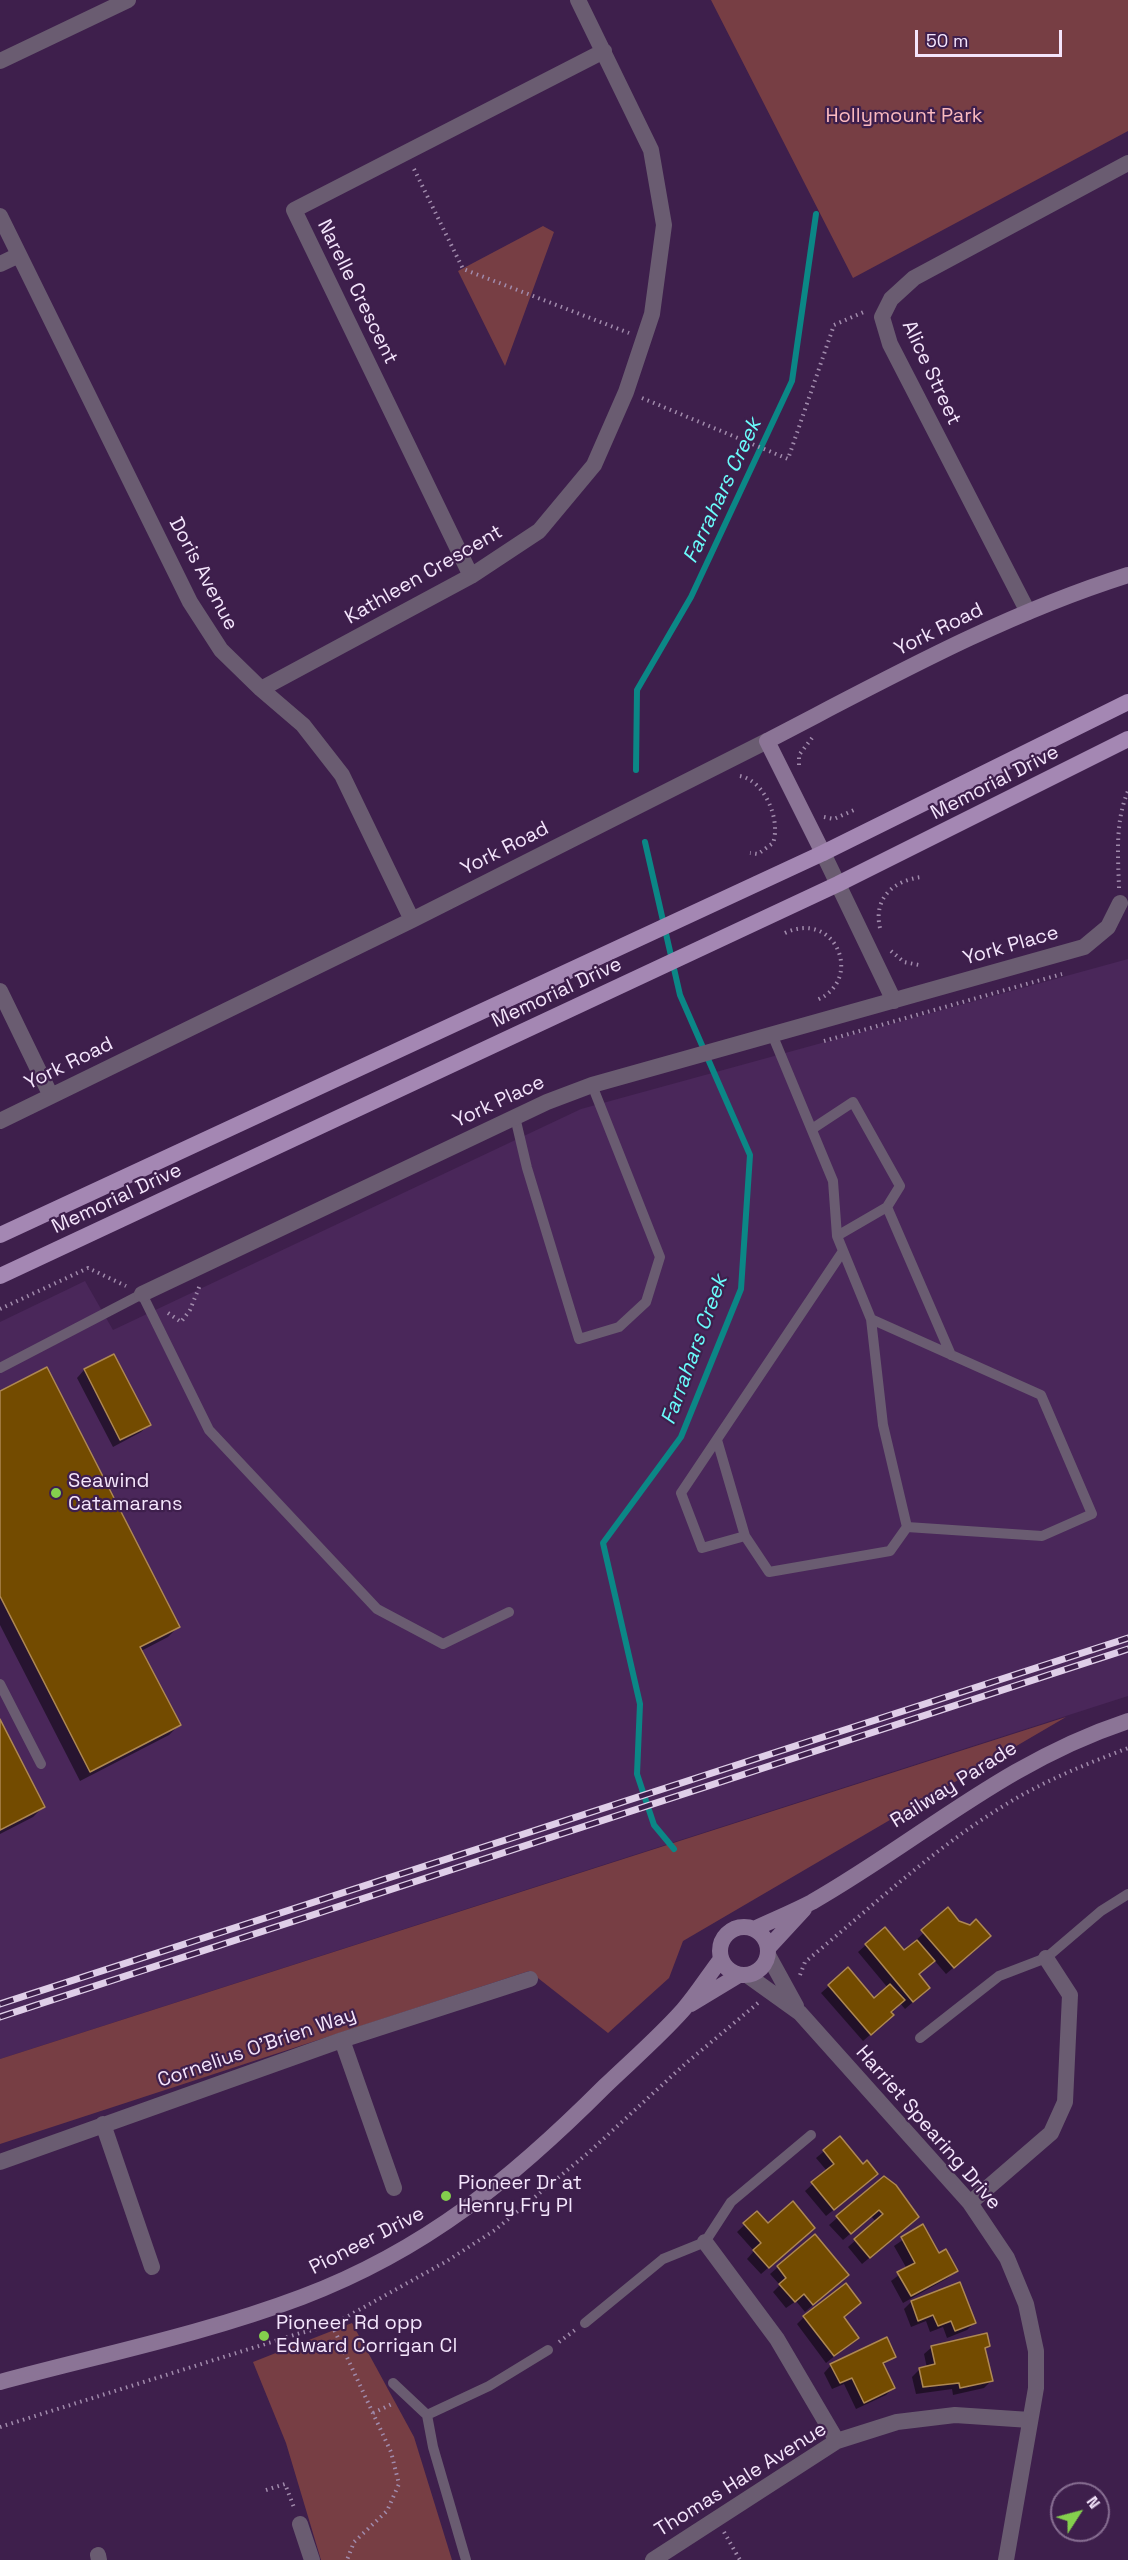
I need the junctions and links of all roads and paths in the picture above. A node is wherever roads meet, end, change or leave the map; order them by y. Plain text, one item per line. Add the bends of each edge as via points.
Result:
1 (128, 0) edge
2 (579, 0) edge
3 (604, 51) junction
4 (0, 61) edge
5 (406, 153) junction
6 (1128, 163) edge
7 (0, 216) edge
8 (19, 255) junction
9 (0, 264) edge
10 (891, 299) junction
11 (643, 339) junction
12 (626, 392) junction
13 (1128, 575) edge
14 (471, 576) junction
15 (1028, 612) junction
16 (261, 689) junction
17 (1128, 702) edge
18 (820, 734) dead end
19 (1128, 739) edge
20 (767, 741) junction
21 (799, 770) dead end
22 (732, 777) dead end
23 (1128, 791) edge
24 (818, 808) dead end
25 (854, 810) dead end
26 (750, 853) dead end
27 (823, 853) junction
28 (922, 877) dead end
29 (838, 884) junction
30 (1124, 902) edge
31 (412, 920) junction
32 (785, 933) dead end
33 (884, 938) dead end
34 (888, 945) dead end
35 (919, 965) dead end
36 (1068, 972) dead end
37 (0, 991) edge
38 (817, 1000) dead end
39 (894, 1001) junction
40 (772, 1034) junction
41 (822, 1041) dead end
42 (592, 1085) junction
43 (51, 1095) junction
44 (515, 1117) junction
45 (0, 1121) edge
46 (812, 1129) junction
47 (887, 1207) junction
48 (0, 1235) edge
49 (837, 1236) junction
50 (843, 1251) junction
51 (0, 1276) edge
52 (142, 1294) junction
53 (0, 1309) edge
54 (871, 1319) junction
55 (951, 1355) junction
56 (0, 1368) edge
57 (717, 1440) junction
58 (907, 1527) junction
59 (745, 1536) junction
60 (509, 1612) dead end
61 (0, 1684) edge
62 (1128, 1721) edge
63 (41, 1764) dead end
64 (1128, 1894) edge
65 (811, 1902) junction
66 (754, 1929) junction
67 (768, 1951) junction
68 (1046, 1958) junction
69 (721, 1959) junction
70 (743, 1975) junction
71 (530, 1979) dead end
72 (683, 2009) junction
73 (800, 2013) junction
74 (920, 2038) dead end
75 (342, 2040) junction
76 (102, 2124) junction
77 (811, 2135) dead end
78 (0, 2162) edge
79 (394, 2188) dead end
80 (970, 2203) junction
81 (705, 2242) junction
82 (152, 2267) dead end
83 (585, 2323) joint
84 (332, 2325) dead end
85 (548, 2350) joint
86 (0, 2382) edge
87 (393, 2383) dead end
88 (407, 2396) junction
89 (373, 2412) junction
90 (427, 2415) junction
91 (1030, 2420) junction
92 (837, 2441) junction
93 (267, 2490) dead end
94 (717, 2521) junction
95 (300, 2524) joint
96 (312, 2560) edge
97 (347, 2560) edge
98 (466, 2560) edge
99 (653, 2560) edge
100 (740, 2560) edge
101 (1006, 2560) edge

1 - 4 street
2 - 3 street, Kathleen Crescent
3 - 5 street, Narelle Crescent
3 - 11 street, Kathleen Crescent via 651,150 664,225 652,314
5 - 11 path via 463,269
5 - 14 street, Narelle Crescent via 294,210
6 - 10 street, Alice Street via 914,278
7 - 8 street, Doris Avenue
8 - 9 street
8 - 16 street, Doris Avenue via 190,602 221,650
10 - 12 path via 834,324 788,459
10 - 15 street, Alice Street via 882,317 890,344
11 - 12 street, Kathleen Crescent
12 - 14 street, Kathleen Crescent via 594,465 539,531
13 - 15 main road, York Road
14 - 16 street, Kathleen Crescent
15 - 20 main road, York Road via 954,645
16 - 31 street, Doris Avenue via 303,725 342,775
17 - 27 main road, Memorial Drive
18 - 21 path via 810,739 799,755
19 - 29 main road, Memorial Drive
20 - 27 main road
20 - 31 street, York Road
22 - 26 path via 748,777 756,783 776,827 772,843 758,854
23 - 30 path via 1118,827
24 - 25 path via 823,817 834,819
27 - 29 street
27 - 48 main road, Memorial Drive
28 - 33 path via 906,878 895,884 885,898 878,919
29 - 39 street
29 - 51 main road, Memorial Drive
30 - 39 street, York Place via 1108,927 1084,947
31 - 43 street, York Road
32 - 38 path via 812,928 834,940 841,955 837,986 828,996
34 - 35 path via 891,953 904,962
36 - 41 path
37 - 43 street
39 - 40 street, York Place
40 - 42 street, York Place
40 - 46 lane
42 - 44 street, York Place
42 - 44 lane via 660,1257 646,1302 620,1327 579,1339
43 - 45 street, York Road
44 - 52 street, York Place
46 - 47 lane via 853,1102 900,1186
46 - 49 lane via 833,1181
47 - 49 lane
47 - 55 lane
49 - 50 lane
50 - 54 lane
50 - 57 lane
52 - 53 path via 88,1268
52 - 56 lane
52 - 60 lane via 209,1430 377,1609 443,1644
54 - 55 lane
54 - 58 lane via 883,1425
55 - 58 lane via 1041,1395 1092,1514 1042,1536
57 - 59 lane
57 - 59 lane via 681,1493 702,1548
58 - 59 lane via 890,1551 769,1572
61 - 63 lane
62 - 65 main road, Railway Parade via 1074,1741 1013,1771
64 - 68 lane via 1101,1911
65 - 66 main road
65 - 67 main road
66 - 67 main road via 761,1933
66 - 69 main road via 744,1927 728,1933 720,1947
67 - 70 main road via 760,1969
67 - 73 street, Harriet Spearing Drive
68 - 74 lane via 999,1976
68 - 80 street via 1070,1995 1065,2102 1051,2133
69 - 70 main road via 725,1966
69 - 72 main road, Pioneer Drive
70 - 72 main road, Pioneer Drive
70 - 73 street, Harriet Spearing Drive
71 - 75 street, Cornelius O'Brien Way
72 - 86 main road, Pioneer Drive via 515,2172 460,2214 392,2256 303,2297 262,2311
73 - 80 street, Harriet Spearing Drive
75 - 76 street, Cornelius O'Brien Way
75 - 79 street
76 - 78 street, Cornelius O'Brien Way
76 - 82 street
77 - 81 lane via 731,2202
80 - 91 street, Harriet Spearing Drive via 1006,2258 1026,2304 1036,2351 1036,2388
81 - 83 lane via 663,2259
81 - 92 street via 777,2339
83 - 85 path
84 - 89 path
85 - 90 lane
87 - 88 lane
88 - 89 path
88 - 90 lane
89 - 97 path via 391,2452 399,2484 387,2511 354,2542
90 - 98 lane
91 - 92 street, Thomas Hale Avenue via 955,2415 897,2422
91 - 101 street, Harriet Spearing Drive
92 - 94 street, Thomas Hale Avenue
93 - 95 path via 285,2484
94 - 99 street, Thomas Hale Avenue
94 - 100 path
95 - 96 street

